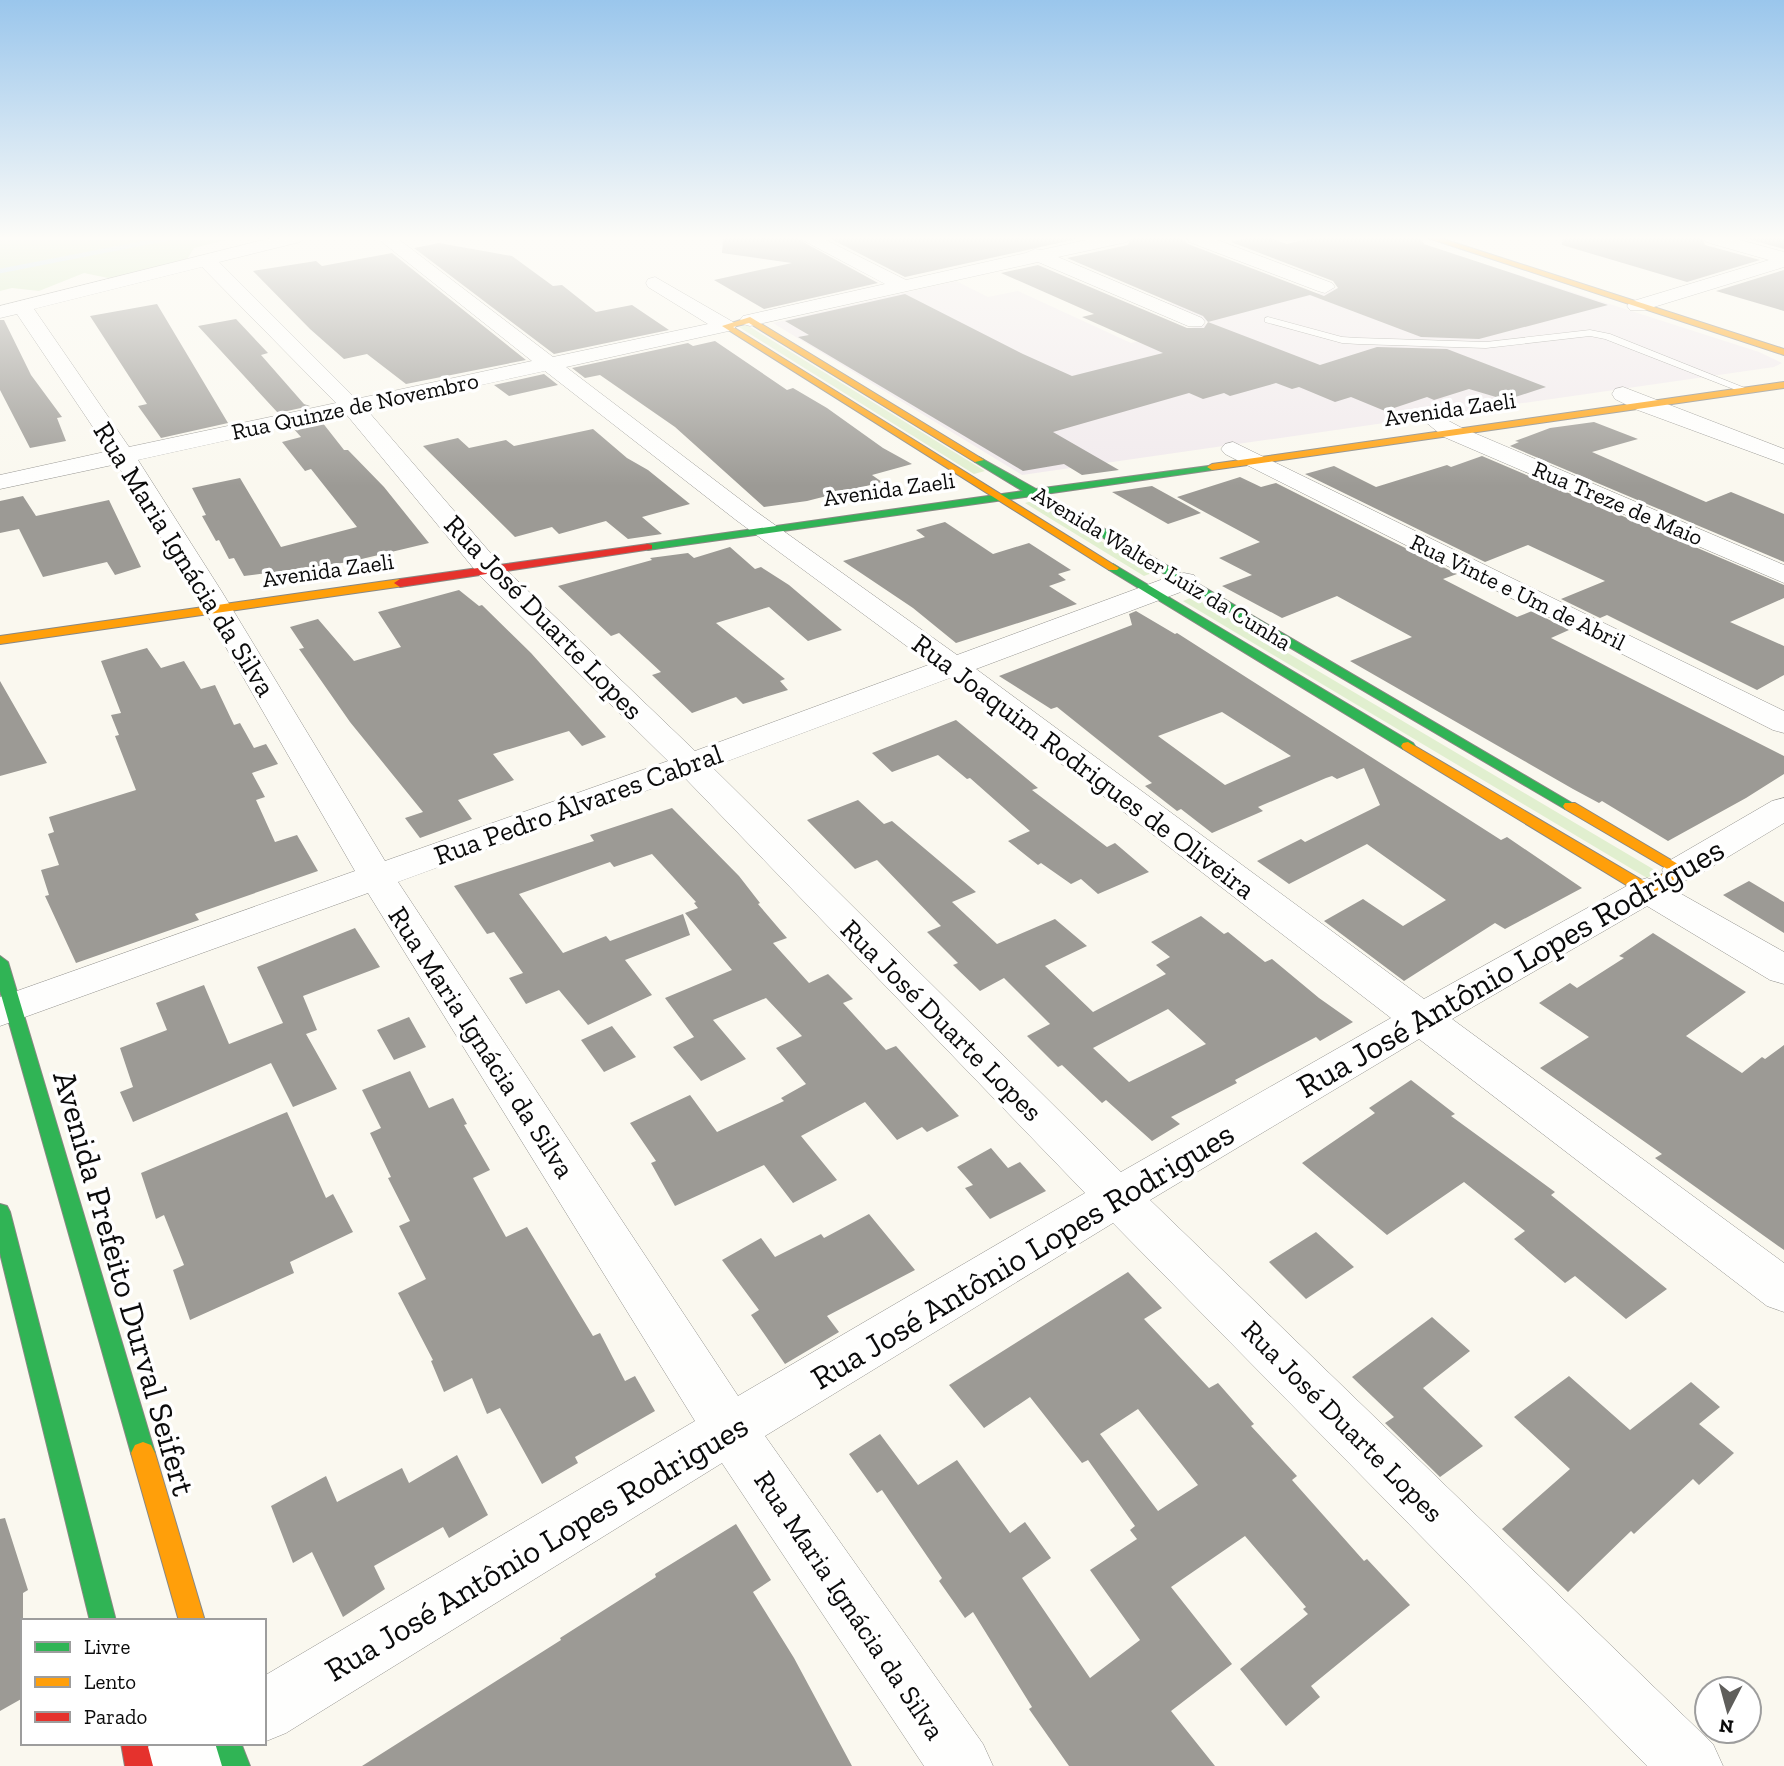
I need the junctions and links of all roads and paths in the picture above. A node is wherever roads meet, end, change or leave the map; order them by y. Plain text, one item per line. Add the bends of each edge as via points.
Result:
1 (20, 320) edge
2 (266, 320) edge
3 (493, 320) edge
4 (717, 320) edge
5 (748, 320) edge
6 (750, 320) edge
7 (1191, 320) edge
8 (1271, 320) edge
9 (1683, 320) edge
10 (1195, 322) dead end
11 (726, 326) junction
12 (1784, 352) edge
13 (552, 365) junction
14 (1784, 371) edge
15 (1724, 380) junction
16 (1784, 385) edge
17 (1745, 390) junction
18 (1633, 399) junction
19 (352, 407) junction
20 (1443, 426) junction
21 (123, 455) junction
22 (1243, 455) junction
23 (1784, 457) edge
24 (1009, 479) junction
25 (0, 482) edge
26 (978, 484) junction
27 (923, 491) dead end
28 (1031, 492) junction
29 (996, 496) junction
30 (719, 519) dead end
31 (761, 519) junction
32 (480, 558) junction
33 (1784, 575) edge
34 (1169, 587) junction
35 (211, 596) junction
36 (0, 640) edge
37 (954, 667) junction
38 (1784, 723) edge
39 (690, 764) junction
40 (1784, 808) edge
41 (376, 876) junction
42 (1663, 880) junction
43 (0, 961) edge
44 (1784, 970) edge
45 (7, 1010) edge
46 (1420, 1018) junction
47 (1117, 1197) junction
48 (0, 1212) edge
49 (1784, 1292) edge
50 (730, 1430) junction
51 (102, 1619) edge
52 (191, 1619) edge
53 (266, 1710) edge
54 (134, 1745) edge
55 (207, 1745) edge
56 (229, 1745) edge
57 (139, 1766) edge
58 (171, 1766) edge
59 (236, 1766) edge
60 (961, 1766) edge
61 (1691, 1766) edge

1 - 21 street, Rua Maria Ignácia da Silva
2 - 19 street, Rua José Duarte Lopes
3 - 13 street, Rua Joaquim Rodrigues de Oliveira
4 - 11 street, Avenida Walter Luiz da Cunha
5 - 11 street, Rua Quinze de Novembro
6 - 24 street, Avenida Walter Luiz da Cunha
7 - 10 street
8 - 15 lane via 1358,341 1486,345 1607,336
9 - 12 street
11 - 13 street, Rua Quinze de Novembro
11 - 26 street, Avenida Walter Luiz da Cunha
13 - 19 street, Rua Quinze de Novembro
13 - 31 street, Rua Joaquim Rodrigues de Oliveira
14 - 15 street, Avenida Zaeli
15 - 17 lane
15 - 18 street, Avenida Zaeli
16 - 17 street, Avenida Zaeli
17 - 18 street, Avenida Zaeli
18 - 20 street, Avenida Zaeli
18 - 23 street
19 - 21 street, Rua Quinze de Novembro
19 - 32 street, Rua José Duarte Lopes
20 - 22 street, Avenida Zaeli
20 - 22 street, Avenida Zaeli
20 - 33 street, Rua Treze de Maio
21 - 25 street, Rua Quinze de Novembro
21 - 35 street, Rua Maria Ignácia da Silva
22 - 24 street, Avenida Zaeli
22 - 28 street, Avenida Zaeli
22 - 38 street, Rua Vinte e Um de Abril
24 - 26 street, Avenida Zaeli
24 - 28 street, Avenida Walter Luiz da Cunha
26 - 27 street, Avenida Zaeli
26 - 29 street, Avenida Walter Luiz da Cunha
28 - 29 street, Avenida Zaeli
28 - 34 street, Avenida Walter Luiz da Cunha
29 - 31 street, Avenida Zaeli
29 - 34 street, Avenida Walter Luiz da Cunha
30 - 31 street, Avenida Zaeli
31 - 32 street, Avenida Zaeli
31 - 37 street, Rua Joaquim Rodrigues de Oliveira
32 - 35 street, Avenida Zaeli
32 - 39 street, Rua José Duarte Lopes
34 - 37 street, Rua Pedro Álvares Cabral
34 - 42 street, Avenida Walter Luiz da Cunha
34 - 42 street, Avenida Walter Luiz da Cunha
35 - 36 street, Avenida Zaeli
35 - 41 street, Rua Maria Ignácia da Silva
37 - 39 street, Rua Pedro Álvares Cabral
37 - 46 street, Rua Joaquim Rodrigues de Oliveira
39 - 41 street, Rua Pedro Álvares Cabral
39 - 47 street, Rua José Duarte Lopes
40 - 42 street, Rua José Antônio Lopes Rodrigues
41 - 45 street, Rua Pedro Álvares Cabral
41 - 50 street, Rua Maria Ignácia da Silva
42 - 44 street
42 - 46 street, Rua José Antônio Lopes Rodrigues
43 - 45 street, Avenida Prefeito Durval Seifert
45 - 52 street, Avenida Prefeito Durval Seifert
46 - 47 street, Rua José Antônio Lopes Rodrigues
46 - 49 street, Rua Joaquim Rodrigues de Oliveira
47 - 50 street, Rua José Antônio Lopes Rodrigues
47 - 61 street, Rua José Duarte Lopes
48 - 51 street
50 - 53 street, Rua José Antônio Lopes Rodrigues
50 - 60 street, Rua Maria Ignácia da Silva
54 - 57 street
55 - 58 street
56 - 59 street

